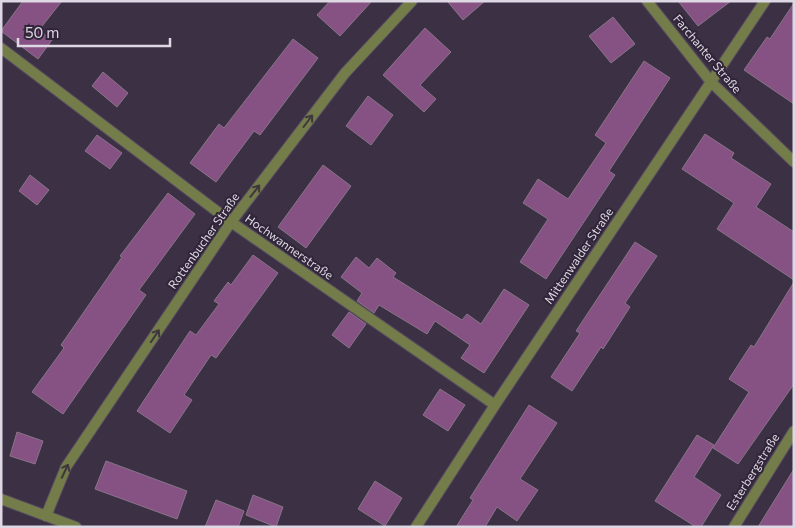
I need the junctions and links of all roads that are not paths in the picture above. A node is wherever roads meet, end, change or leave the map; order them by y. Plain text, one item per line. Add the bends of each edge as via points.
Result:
1 (412, 1) edge
2 (647, 1) edge
3 (765, 1) edge
4 (1, 48) edge
5 (711, 82) junction
6 (794, 162) edge
7 (231, 222) junction
8 (495, 405) junction
9 (794, 431) edge
10 (1, 499) edge
11 (46, 516) junction
12 (76, 527) edge
13 (416, 527) edge
14 (734, 527) edge

7 -> 1 street, Rottenbucher Straße via 345,73
2 - 5 street, Farchanter Straße
3 - 5 street, Mittenwalder Straße
4 - 7 street, Hochwannerstraße
5 - 6 street, Farchanter Straße
5 - 8 street, Mittenwalder Straße
7 - 8 street, Hochwannerstraße
11 -> 7 street, Rottenbucher Straße via 66,467
8 - 13 street, Mittenwalder Straße
9 - 14 street, Esterbergstraße
10 - 11 street
11 - 12 street

